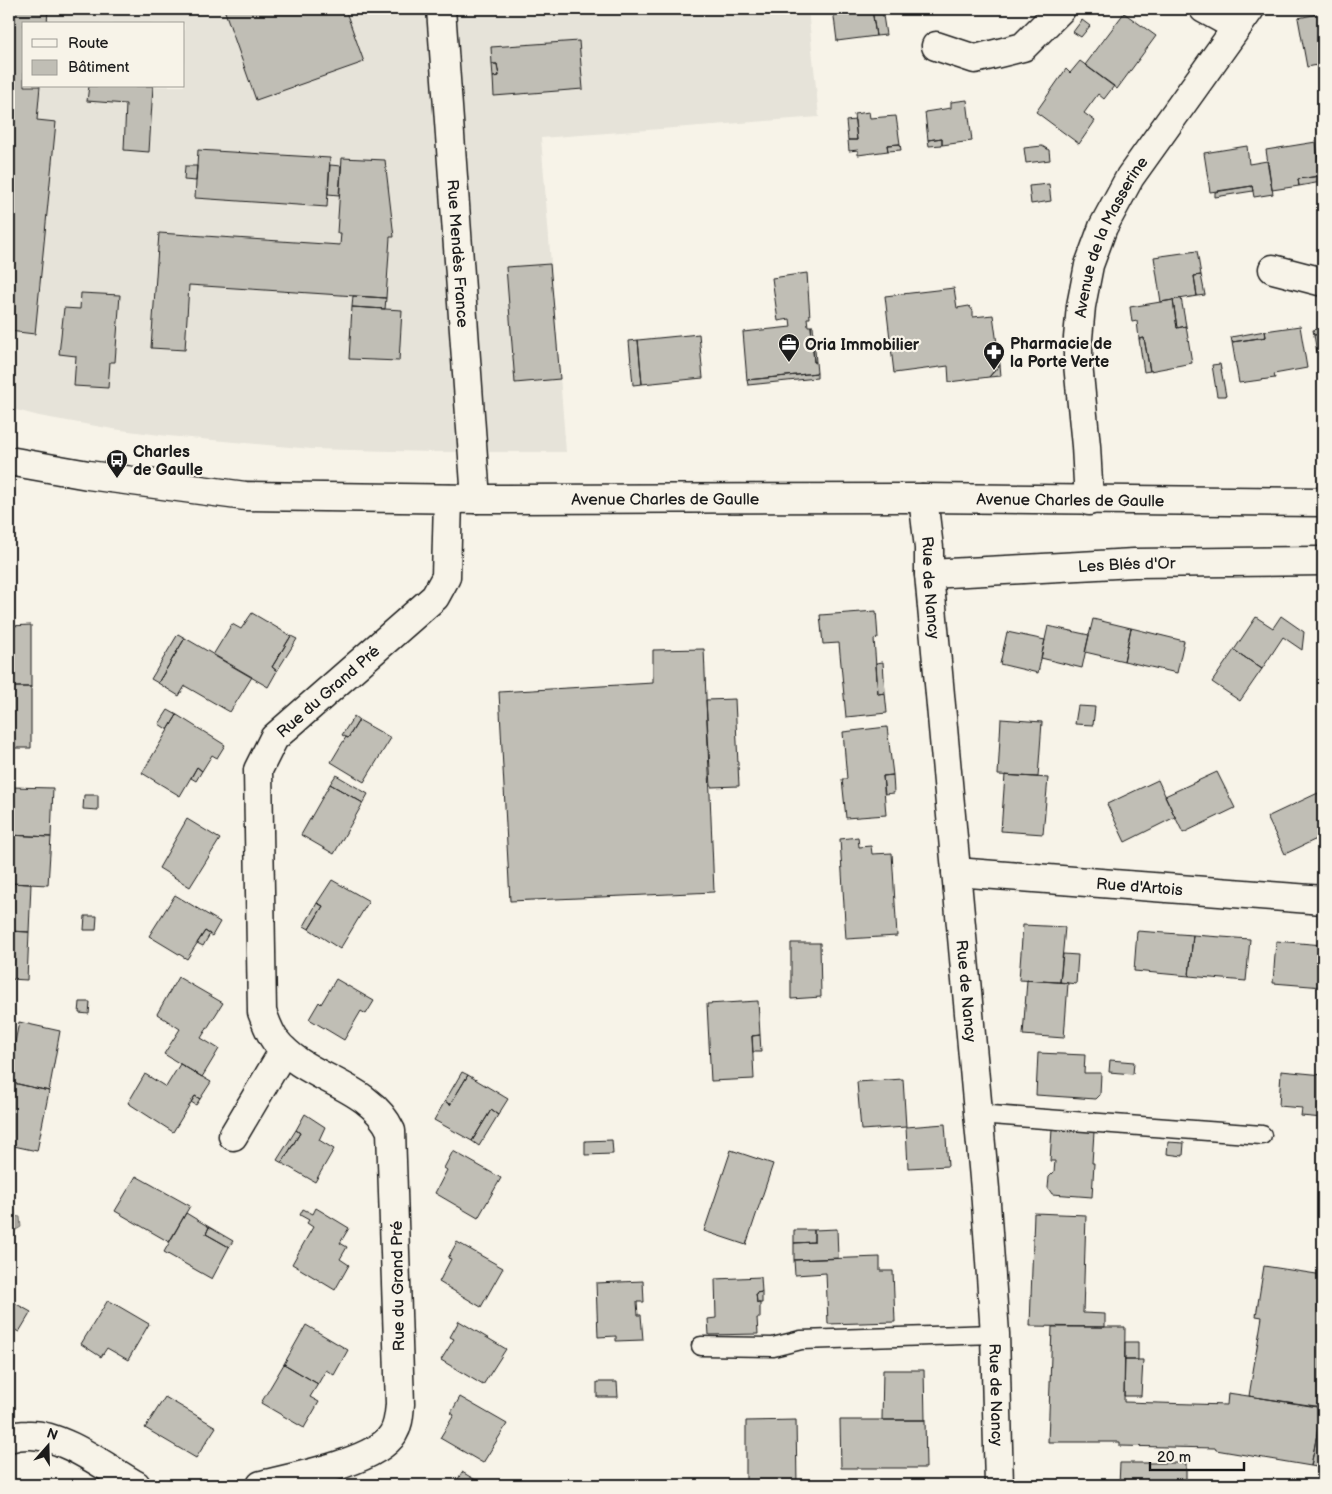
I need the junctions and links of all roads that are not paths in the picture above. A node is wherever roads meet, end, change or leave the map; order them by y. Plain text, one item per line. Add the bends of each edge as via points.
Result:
1 (441, 9) edge
2 (1061, 9) edge
3 (1204, 9) edge
4 (1244, 18) edge
5 (936, 46) dead end
6 (1273, 269) dead end
7 (1323, 282) edge
8 (9, 461) edge
9 (923, 498) junction
10 (448, 499) junction
11 (476, 499) junction
12 (1089, 501) junction
13 (1323, 502) edge
14 (1323, 562) edge
15 (929, 574) junction
16 (956, 872) junction
17 (1323, 900) edge
18 (284, 1050) junction
19 (978, 1114) junction
20 (1262, 1135) dead end
21 (233, 1136) dead end
22 (995, 1334) junction
23 (701, 1346) dead end
24 (9, 1438) edge
25 (136, 1485) edge
26 (262, 1485) edge
27 (999, 1485) edge

1 - 11 street, Rue Mendès France
2 - 5 street via 1023,47 974,59
3 - 4 street
4 - 12 street, Avenue de la Masserine via 1130,177 1103,227 1089,265 1081,306 1078,364
6 - 7 street
8 - 10 street, Avenue Charles de Gaulle via 245,496
9 - 11 street, Avenue Charles de Gaulle
9 - 12 street, Avenue Charles de Gaulle
9 - 15 street, Rue de Nancy
10 - 11 street, Avenue Charles de Gaulle
10 - 18 street, Rue du Grand Pré via 446,577 435,597 274,738 258,770 262,1012 268,1028
12 - 13 street, Avenue Charles de Gaulle
14 - 15 street, Les Blés d'Or via 1134,562
15 - 16 street, Rue de Nancy
16 - 17 street, Rue d'Artois
16 - 19 street, Rue de Nancy
18 - 21 street
18 - 26 street, Rue du Grand Pré via 378,1110 392,1131 400,1404 399,1420 393,1434 375,1451 356,1460
19 - 20 lane
19 - 22 street, Rue de Nancy
22 - 23 lane via 800,1340 773,1347
22 - 27 street, Rue de Nancy
24 - 25 street via 29,1434 67,1444

